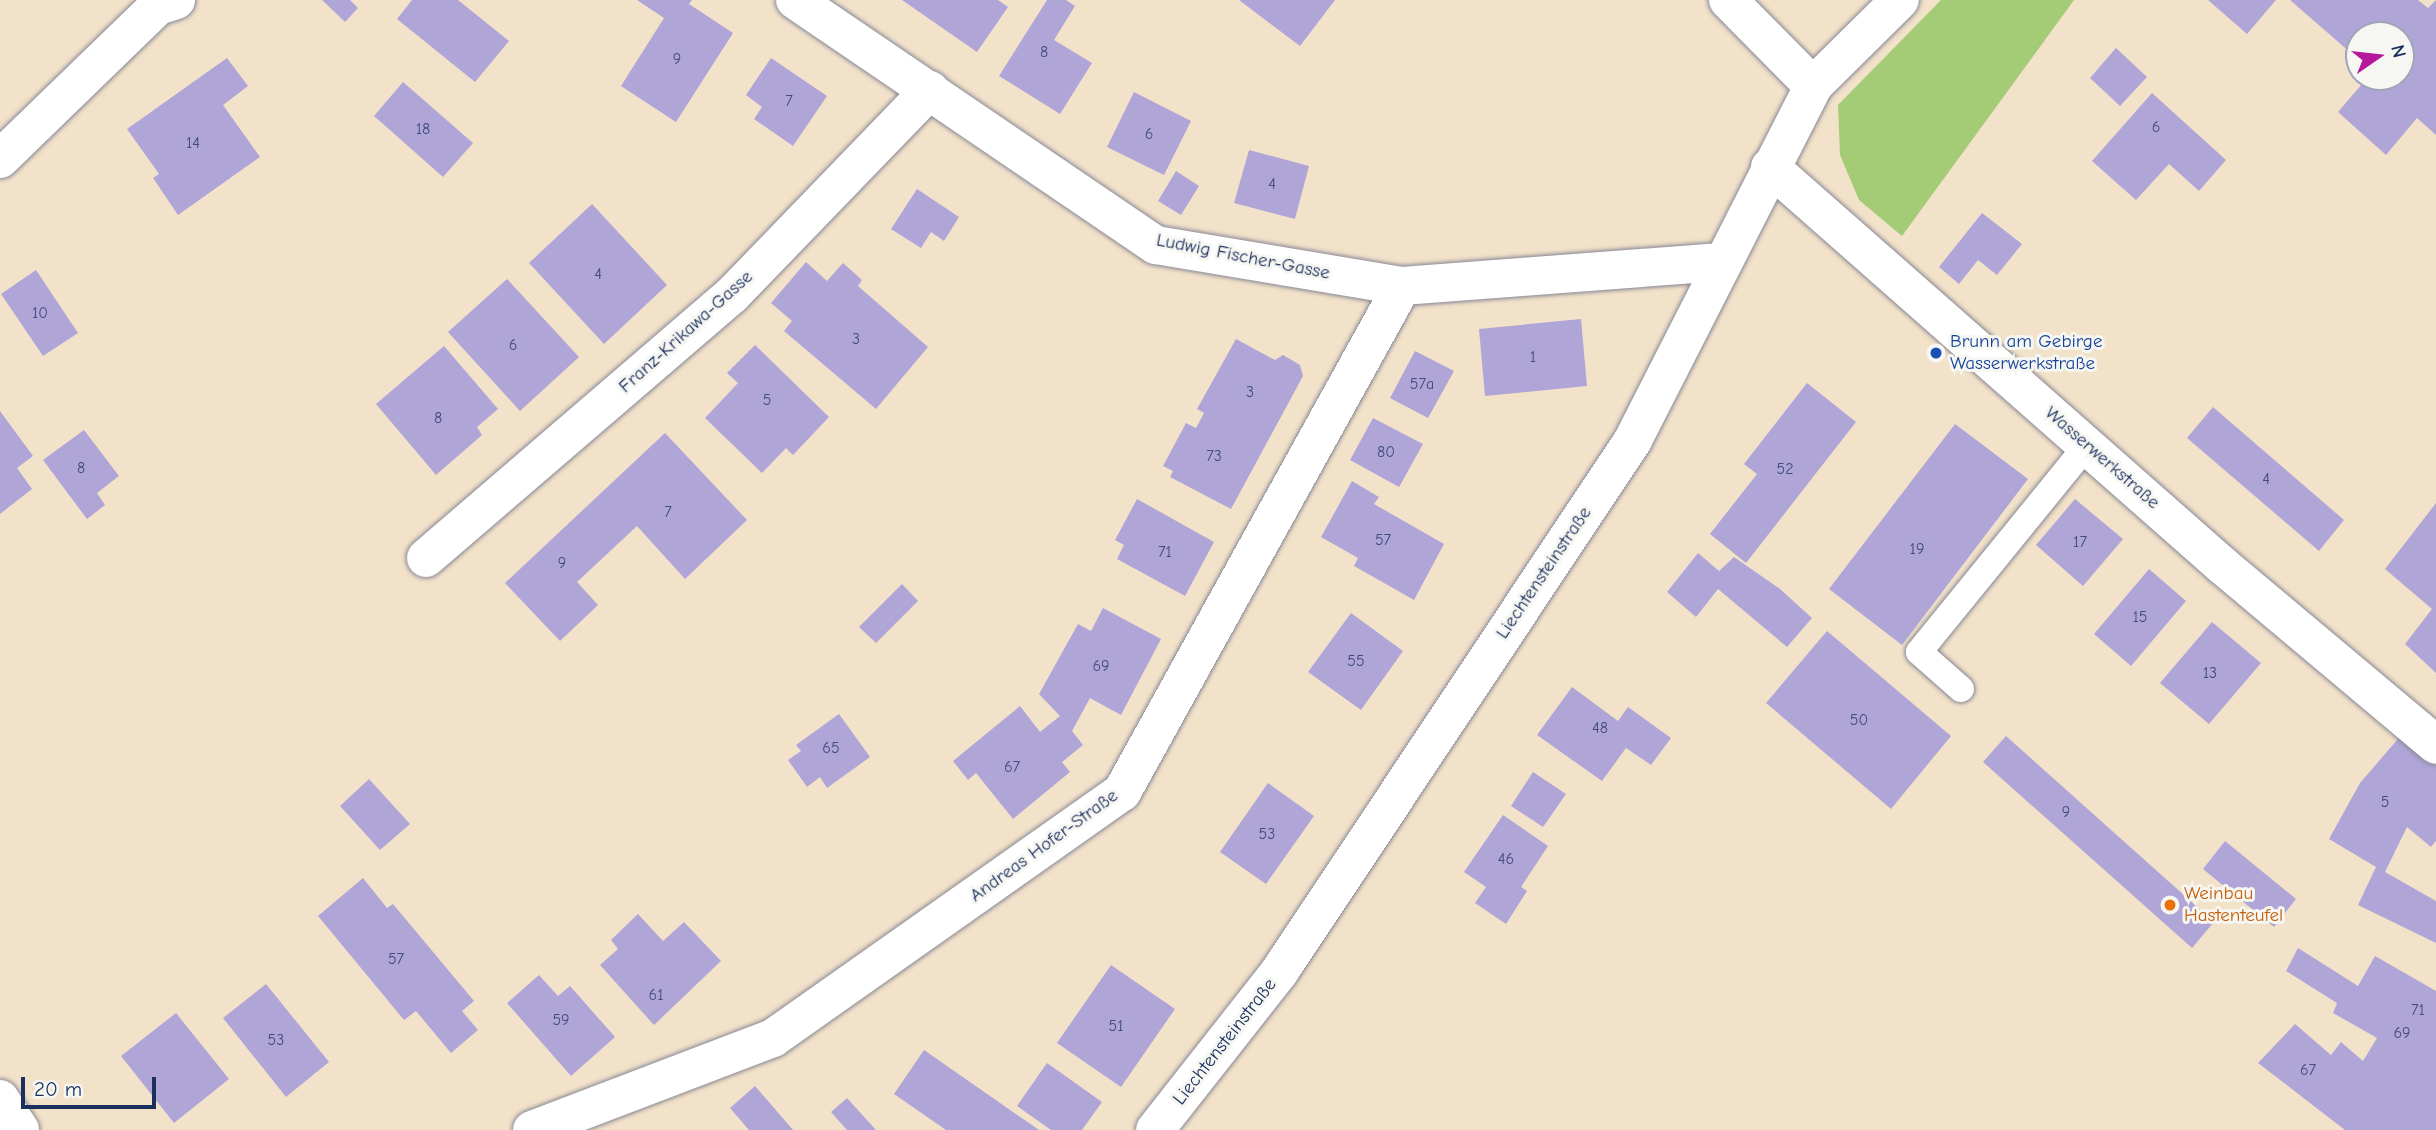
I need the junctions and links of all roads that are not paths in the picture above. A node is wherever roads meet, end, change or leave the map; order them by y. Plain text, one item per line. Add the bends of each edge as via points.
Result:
1 (176, 0) edge
2 (795, 0) edge
3 (1728, 0) edge
4 (1900, 0) edge
5 (1813, 86) junction
6 (930, 90) junction
7 (0, 159) edge
8 (1770, 167) junction
9 (1721, 262) junction
10 (1402, 286) junction
11 (2087, 445) junction
12 (426, 558) dead end
13 (1961, 689) dead end
14 (2436, 745) edge
15 (0, 1099) edge
16 (20, 1130) edge
17 (533, 1130) edge
18 (1155, 1130) edge

1 - 7 street via 158,6
2 - 6 street, Ludwig Fischer-Gasse
3 - 5 street
4 - 5 street, Liechtensteinstraße
5 - 8 street, Liechtensteinstraße
6 - 10 street, Ludwig Fischer-Gasse via 1156,245
6 - 12 street, Franz-Krikawa-Gasse via 732,295
8 - 9 street, Liechtensteinstraße
8 - 11 street, Wasserwerkstraße
9 - 10 street, Ludwig Fischer-Gasse
9 - 18 street, Liechtensteinstraße via 1633,440 1280,971
10 - 17 street, Andreas Hofer-Straße via 1122,792 773,1038
11 - 13 lane via 1919,652
11 - 14 street, Wasserwerkstraße
15 - 16 street

